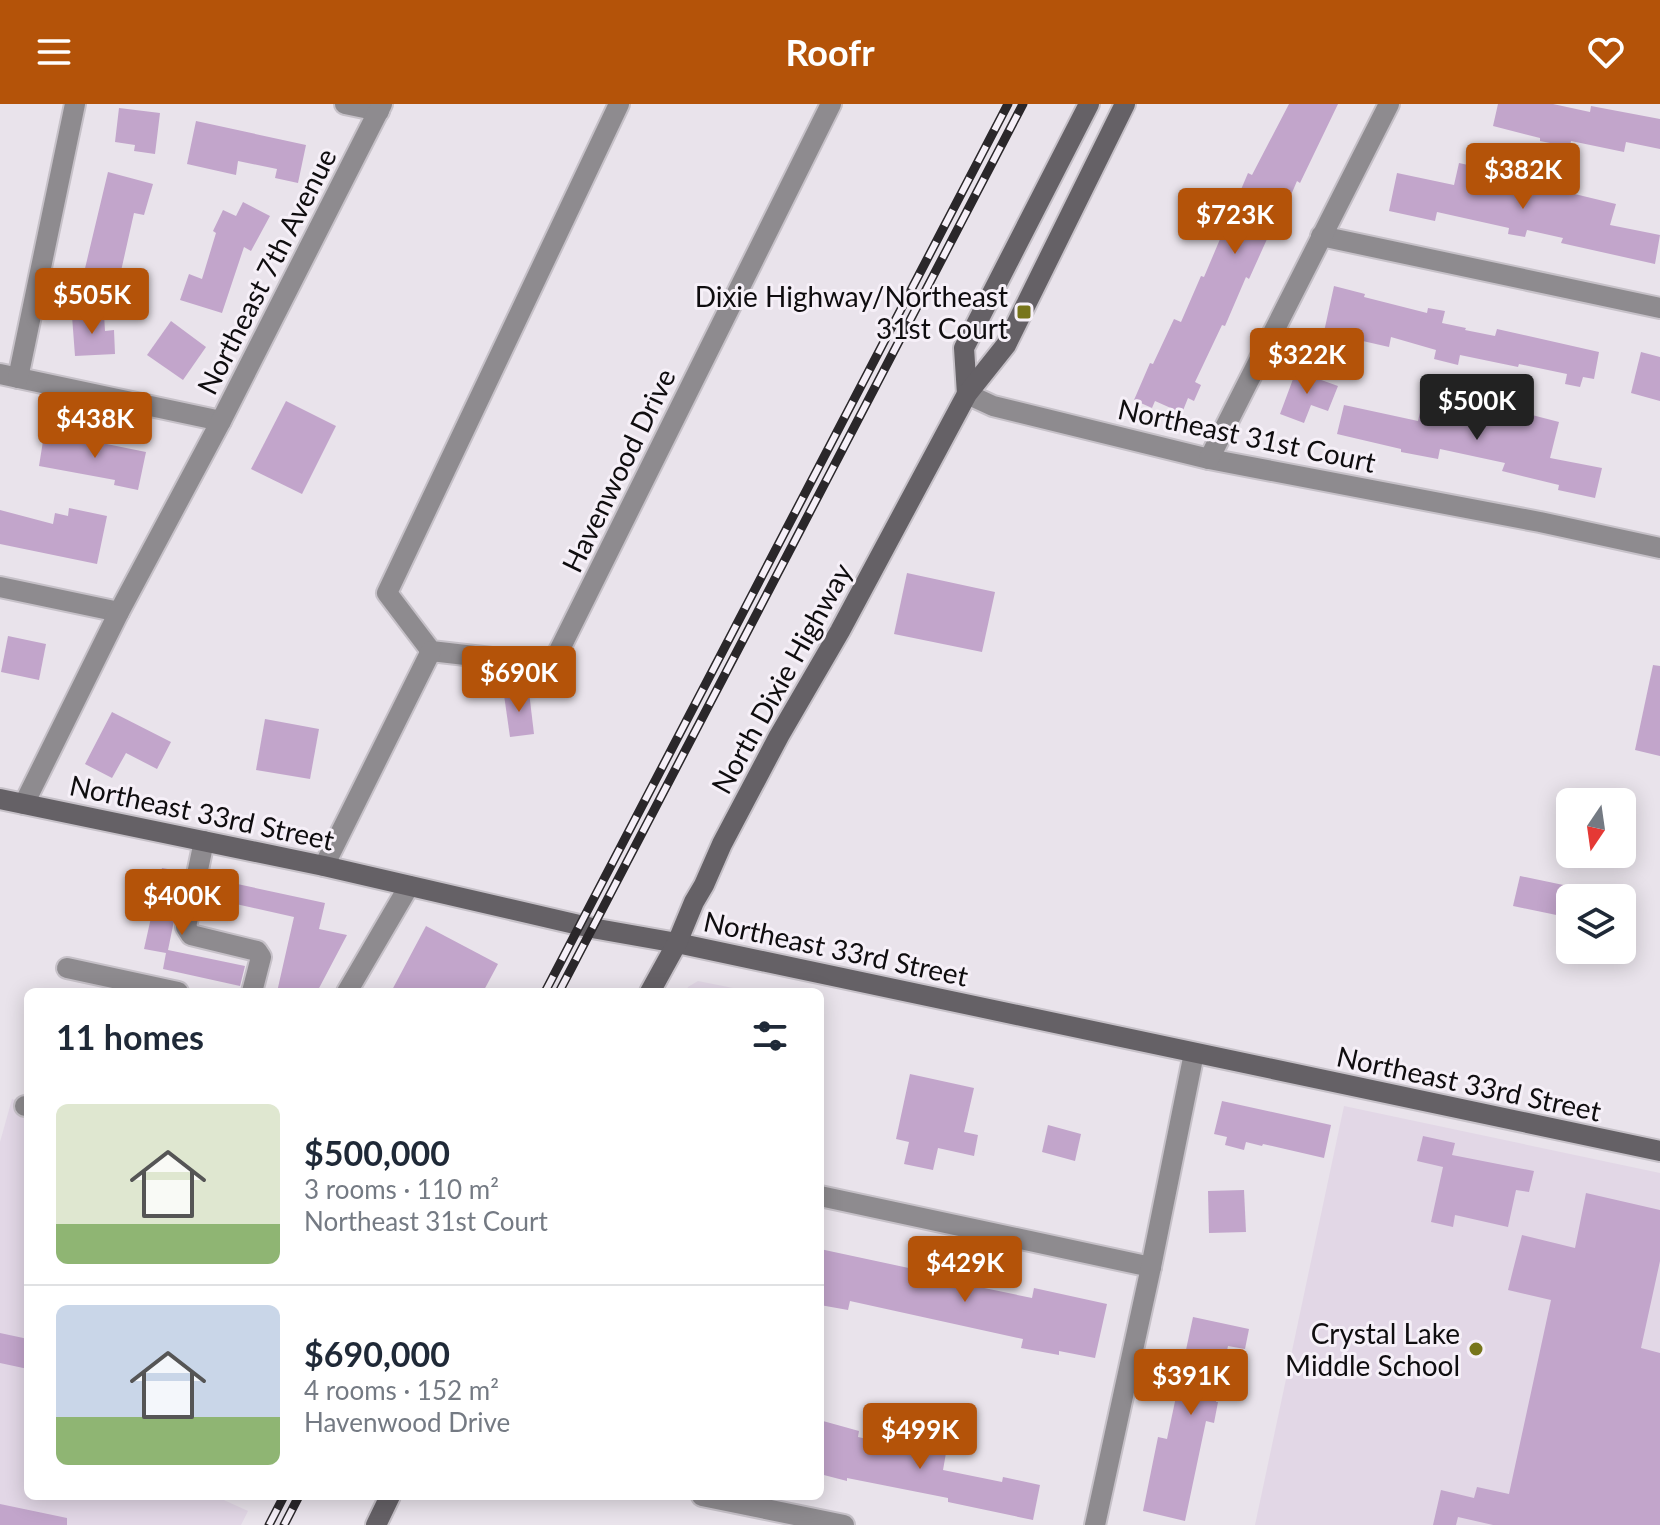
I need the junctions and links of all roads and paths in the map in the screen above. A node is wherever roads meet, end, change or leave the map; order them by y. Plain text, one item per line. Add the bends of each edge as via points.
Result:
1 (75, 104) edge
2 (345, 104) edge
3 (619, 104) edge
4 (831, 104) edge
5 (1089, 104) edge
6 (1125, 104) edge
7 (1389, 104) edge
8 (380, 108) edge
9 (1321, 236) junction
10 (1660, 308) edge
11 (9, 376) edge
12 (967, 394) junction
13 (221, 421) junction
14 (1209, 459) junction
15 (1660, 548) edge
16 (0, 587) edge
17 (119, 612) junction
18 (431, 651) junction
19 (0, 799) edge
20 (24, 804) junction
21 (204, 841) junction
22 (324, 866) junction
23 (409, 886) junction
24 (677, 943) junction
25 (67, 968) dead end
26 (160, 988) edge
27 (253, 988) edge
28 (349, 988) edge
29 (652, 988) edge
30 (1194, 1053) junction
31 (1660, 1151) edge
32 (824, 1197) edge
33 (1151, 1267) junction
34 (388, 1500) edge
35 (722, 1500) edge
36 (376, 1525) edge
37 (844, 1525) edge
38 (1095, 1525) edge

1 - 11 street
2 - 8 street
3 - 18 street via 387,593
4 - 18 street, Havenwood Drive via 552,665
5 - 12 street via 964,348
6 - 12 street, North Dixie Highway via 1006,345
7 - 9 street
8 - 13 street, Northeast 7th Avenue
9 - 10 street
9 - 14 street
11 - 13 street
12 - 14 street, Northeast 31st Court via 993,406
12 - 24 street, North Dixie Highway via 772,750
13 - 17 street, Northeast 7th Avenue
14 - 15 street, Northeast 31st Court
16 - 17 street
17 - 20 street, Northeast 7th Avenue
18 - 22 street
19 - 20 street, Northeast 33rd Street
20 - 21 street, Northeast 33rd Street
21 - 22 street, Northeast 33rd Street
21 - 27 street via 186,927 191,935 257,951 261,957
22 - 23 street, Northeast 33rd Street
23 - 24 street, Northeast 33rd Street
23 - 28 street
24 - 29 street, North Dixie Highway
24 - 30 street, Northeast 33rd Street
25 - 26 street
30 - 31 street, Northeast 33rd Street
30 - 33 street
32 - 33 street
33 - 38 street
34 - 36 street
35 - 37 street

